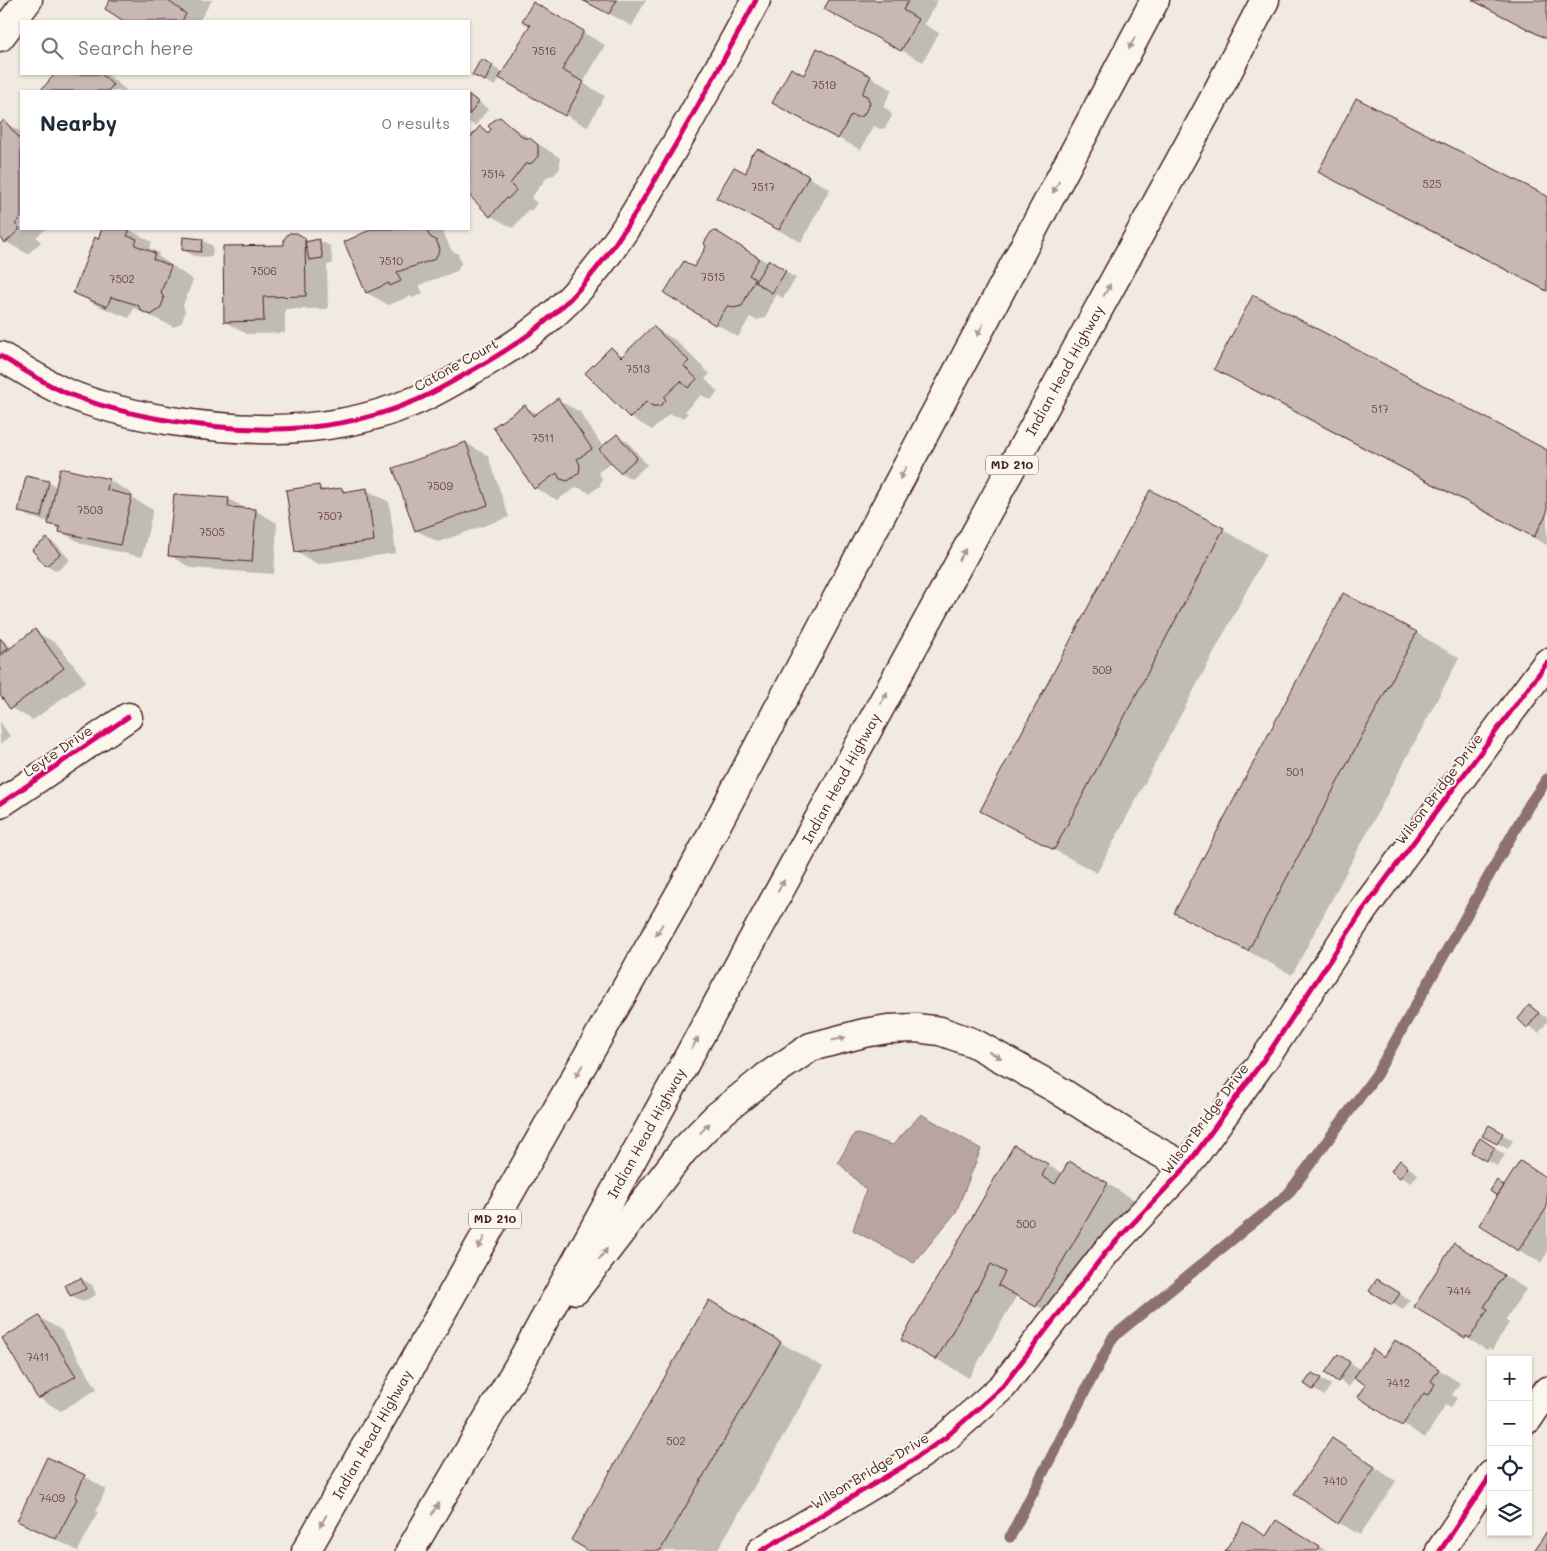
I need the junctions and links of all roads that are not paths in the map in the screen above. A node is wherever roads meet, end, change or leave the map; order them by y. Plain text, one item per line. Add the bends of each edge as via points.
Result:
1 (28, 0) edge
2 (756, 0) edge
3 (1155, 0) edge
4 (1265, 0) edge
5 (0, 37) edge
6 (0, 356) edge
7 (1547, 663) edge
8 (128, 717) dead end
9 (0, 804) edge
10 (1186, 1167) junction
11 (520, 1362) junction
12 (1547, 1391) edge
13 (1532, 1413) edge
14 (1487, 1481) edge
15 (306, 1551) edge
16 (410, 1551) edge
17 (761, 1551) edge
18 (1440, 1551) edge

1 - 5 main road
2 - 6 main road, Catone Court via 629,226 582,286 529,337 411,402 370,415 292,430 200,426 139,416 103,406 64,392
3 -> 15 main road, Indian Head Highway / MD 210 via 683,888
11 -> 4 main road, Indian Head Highway / MD 210 via 1211,104
7 - 10 main road, Wilson Bridge Drive via 1363,910 1272,1048
8 - 9 main road, Leyte Drive
11 -> 10 main road via 683,1151 716,1117 766,1077 811,1047 832,1040 888,1029 916,1028 974,1043
10 - 17 main road, Wilson Bridge Drive via 1106,1252 1003,1386 945,1438 904,1466
16 -> 11 main road, Indian Head Highway / MD 210
12 - 13 main road
14 - 18 main road

